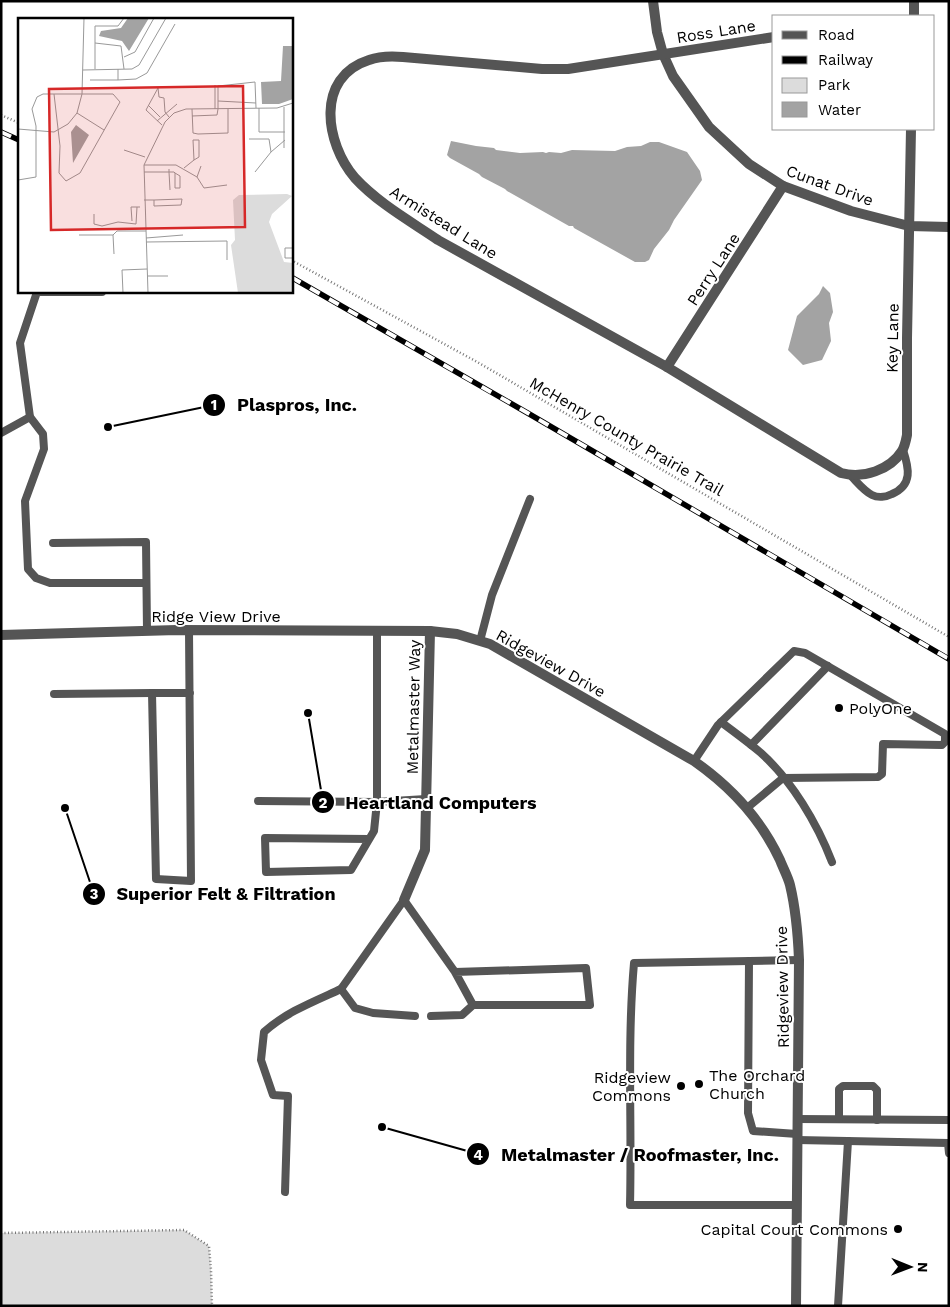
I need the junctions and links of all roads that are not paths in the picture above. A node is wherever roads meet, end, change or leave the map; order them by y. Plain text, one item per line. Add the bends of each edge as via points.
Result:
1 (653, 1) edge
2 (914, 1) edge
3 (914, 15) edge
4 (772, 37) edge
5 (663, 54) junction
6 (912, 130) edge
7 (783, 186) junction
8 (910, 226) junction
9 (949, 227) edge
10 (102, 292) edge
11 (668, 367) junction
12 (30, 417) junction
13 (1, 433) edge
14 (903, 450) junction
15 (851, 476) junction
16 (530, 499) dead end
17 (53, 543) dead end
18 (146, 583) junction
19 (189, 630) junction
20 (147, 631) junction
21 (430, 631) junction
22 (377, 632) junction
23 (1, 636) edge
24 (480, 641) junction
25 (828, 666) junction
26 (152, 693) junction
27 (190, 693) junction
28 (54, 694) dead end
29 (721, 722) junction
30 (751, 746) junction
31 (694, 761) junction
32 (783, 778) junction
33 (426, 799) junction
34 (258, 802) dead end
35 (377, 802) junction
36 (747, 808) junction
37 (369, 839) junction
38 (832, 862) dead end
39 (404, 900) junction
40 (799, 960) junction
41 (749, 961) junction
42 (455, 972) junction
43 (341, 989) junction
44 (473, 1005) junction
45 (414, 1016) dead end
46 (431, 1016) dead end
47 (797, 1119) junction
48 (839, 1119) junction
49 (877, 1120) junction
50 (949, 1120) edge
51 (797, 1137) junction
52 (848, 1141) junction
53 (949, 1153) edge
54 (285, 1192) dead end
55 (796, 1205) junction
56 (796, 1306) edge
57 (838, 1306) edge

1 - 5 street, Cunat Drive
2 - 3 street
4 - 5 street, Ross Lane
5 - 7 street, Cunat Drive via 673,76 709,127 749,164
5 - 11 street, Armistead Lane via 559,69 385,56 354,67 344,76 336,87 330,117 332,135 345,164 380,200 438,240
6 - 8 street, Key Lane
7 - 8 street, Cunat Drive via 851,212
7 - 11 street, Perry Lane
8 - 9 street, Cunat Drive
8 - 14 street, Key Lane via 907,435
10 - 12 lane via 37,292 20,342
11 - 15 street, Key Lane via 841,473
12 - 13 lane
12 - 18 lane via 43,434 44,449 25,501 28,569 36,578 50,583
14 - 15 street via 891,463 877,471
14 - 15 lane, Key Lane via 908,472 903,488 897,492 888,496 873,495
16 - 24 lane via 492,595
17 - 18 lane via 146,542
18 - 20 lane
19 - 20 street, Ridge View Drive
19 - 22 street, Ridge View Drive
19 - 27 lane
20 - 23 street, Ridge View Drive
21 - 22 street, Ridge View Drive
21 - 24 street, Ridgeview Drive
21 - 33 street, Metalmaster Way
22 - 35 lane
24 - 31 street, Ridgeview Drive
25 - 29 lane via 805,653 794,651
25 - 30 lane
25 - 32 lane via 945,734 945,742 942,745 882,744 882,774 878,777
26 - 27 lane
26 - 27 lane via 156,879 192,881
26 - 28 lane
29 - 30 lane
29 - 31 lane
30 - 32 lane
31 - 36 street, Ridgeview Drive via 715,776
32 - 36 lane
32 - 38 lane via 814,822
33 - 35 lane
33 - 39 street, Metalmaster Way via 425,850
34 - 35 lane
35 - 37 lane via 374,831
36 - 40 street, Ridgeview Drive via 771,841 790,883
37 - 37 lane via 351,870 266,872 265,838
39 - 42 lane
39 - 43 lane
40 - 41 lane
40 - 47 street, Ridgeview Drive
41 - 51 lane via 748,1113 753,1131
41 - 55 lane via 634,963 630,1205
42 - 44 lane
42 - 44 lane via 586,968 590,1005
43 - 45 lane via 355,1008 373,1014
43 - 54 lane via 309,1003 264,1032 261,1060 273,1094 288,1096
44 - 46 lane via 462,1015
47 - 48 lane
47 - 51 street, Ridgeview Drive
48 - 49 lane
48 - 49 lane via 843,1086 873,1086 877,1090
49 - 50 lane
51 - 52 lane
51 - 55 street, Ridgeview Drive
52 - 53 lane via 948,1143
52 - 57 lane
55 - 56 street, Ridgeview Drive

